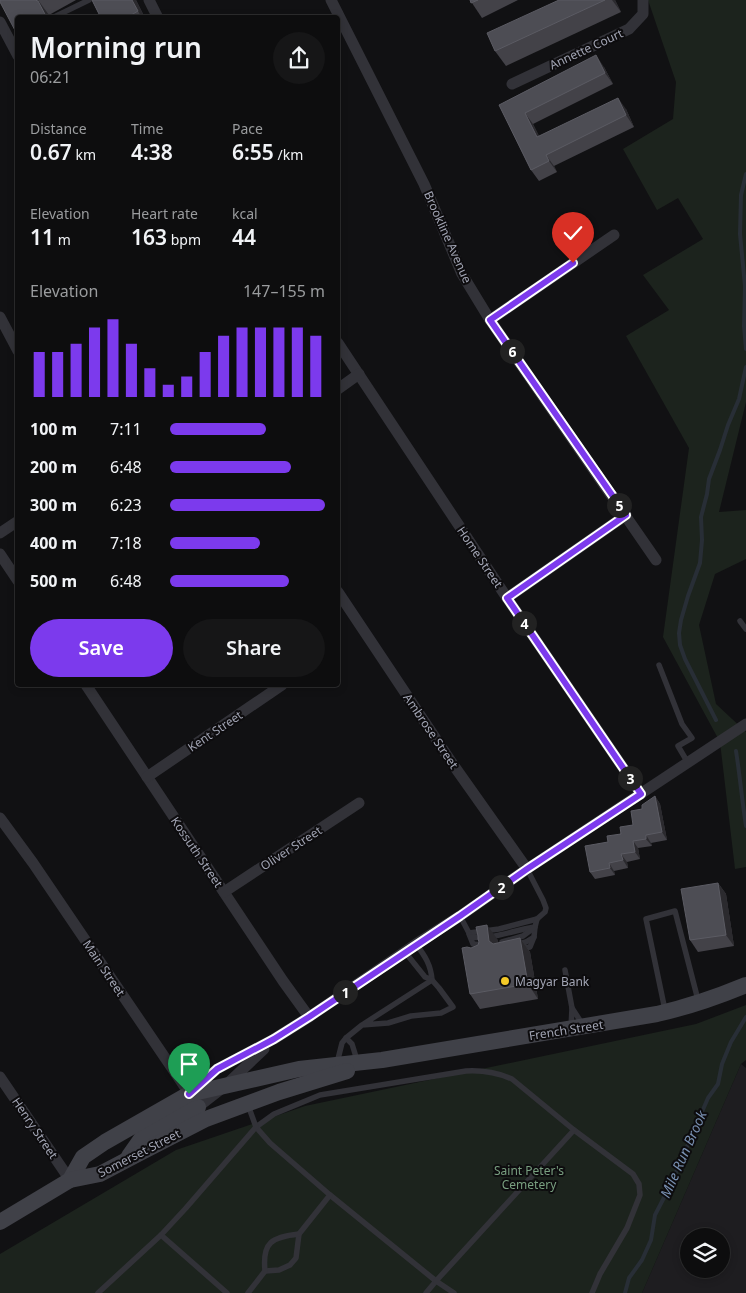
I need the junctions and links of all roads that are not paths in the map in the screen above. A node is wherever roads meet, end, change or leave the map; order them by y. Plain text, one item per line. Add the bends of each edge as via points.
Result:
1 (89, 0) edge
2 (149, 0) edge
3 (331, 0) edge
4 (643, 0) edge
5 (58, 15) edge
6 (156, 15) edge
7 (339, 15) edge
8 (340, 18) edge
9 (0, 22) edge
10 (13, 37) edge
11 (512, 84) dead end
12 (614, 235) dead end
13 (0, 317) edge
14 (490, 320) junction
15 (15, 345) edge
16 (340, 346) edge
17 (359, 374) junction
18 (340, 388) edge
19 (626, 515) junction
20 (15, 523) edge
21 (0, 533) edge
22 (0, 554) edge
23 (656, 560) dead end
24 (15, 576) edge
25 (340, 595) edge
26 (507, 598) junction
27 (740, 621) dead end
28 (746, 630) edge
29 (659, 665) dead end
30 (87, 687) edge
31 (279, 687) edge
32 (746, 724) edge
33 (688, 763) junction
34 (147, 777) junction
35 (641, 794) junction
36 (359, 803) dead end
37 (0, 818) edge
38 (527, 869) junction
39 (224, 892) junction
40 (460, 916) junction
41 (537, 919) junction
42 (534, 927) junction
43 (470, 935) junction
44 (534, 937) junction
45 (416, 944) junction
46 (483, 948) edge
47 (513, 951) edge
48 (405, 952) junction
49 (565, 970) dead end
50 (432, 980) junction
51 (746, 984) edge
52 (698, 1004) junction
53 (572, 1008) junction
54 (666, 1012) junction
55 (309, 1017) junction
56 (362, 1025) junction
57 (578, 1028) junction
58 (346, 1038) junction
59 (274, 1039) junction
60 (382, 1060) junction
61 (358, 1063) junction
62 (337, 1065) junction
63 (0, 1077) edge
64 (224, 1086) junction
65 (248, 1103) junction
66 (198, 1107) junction
67 (256, 1126) junction
68 (574, 1130) junction
69 (70, 1180) junction
70 (330, 1196) junction
71 (0, 1222) edge
72 (299, 1234) junction
73 (161, 1235) junction
74 (265, 1271) junction
75 (436, 1281) junction
76 (98, 1293) edge
77 (227, 1293) edge
78 (248, 1293) edge
79 (426, 1293) edge
80 (454, 1293) edge
81 (592, 1293) edge

1 - 5 lane
2 - 6 street
3 - 7 street, Brookline Avenue
4 - 11 street, Annette Court via 643,14 629,30
8 - 14 street, Brookline Avenue via 424,184 462,274
9 - 10 street
12 - 14 street
13 - 15 street
14 - 19 street, Brookline Avenue
16 - 17 street, Home Street
17 - 18 street
17 - 26 street, Home Street
19 - 23 street, Brookline Avenue
19 - 26 street
20 - 21 street
22 - 24 street
25 - 38 street, Ambrose Street via 457,771
26 - 35 street, Home Street
27 - 28 lane
29 - 33 lane via 682,724 692,738 678,746
30 - 34 street, Kossuth Street
31 - 34 street, Kent Street
32 - 33 street, Somerset Street
33 - 35 street, Somerset Street
34 - 39 street, Kossuth Street
35 - 38 street, Somerset Street
36 - 39 street, Oliver Street
37 - 66 street, Main Street
38 - 40 street, Somerset Street
38 - 41 lane via 546,908
39 - 55 street, Kossuth Street
40 - 43 lane
40 - 45 street, Somerset Street
41 - 42 lane
41 - 43 lane
42 - 43 lane via 482,939
42 - 44 lane
42 - 44 lane via 502,945 526,942
43 - 46 lane via 473,944
44 - 47 lane via 530,946
45 - 48 street, Somerset Street
45 - 50 lane via 432,970
48 - 50 lane via 425,977
48 - 55 street, Somerset Street
49 - 53 lane
50 - 56 lane
50 - 56 lane via 453,1007 388,1023
51 - 52 main road, French Street
52 - 54 main road, French Street
52 - 54 lane via 675,911 646,919
53 - 57 lane
53 - 57 lane
54 - 57 main road, French Street
55 - 59 street, Somerset Street
56 - 58 lane
57 - 60 main road, French Street
58 - 61 lane via 352,1044
58 - 62 lane
59 - 64 street, Somerset Street
59 - 66 street, Somerset Street via 217,1069
60 - 61 main road, French Street
60 - 65 main road, French Street
61 - 62 main road, French Street
62 - 64 main road, French Street via 298,1069
63 - 69 street, Henry Street
64 - 66 main road, French Street
65 - 66 main road, French Street
65 - 67 lane
66 - 69 main road, Somerset Street via 126,1160 100,1174
66 - 69 main road, Somerset Street via 105,1142 83,1156
67 - 68 lane via 274,1114 320,1095 478,1070 512,1079
67 - 70 lane via 270,1143
67 - 73 lane
68 - 75 lane
68 - 81 lane via 633,1174 639,1184 640,1196 627,1228
69 - 71 main road, Somerset Street
70 - 72 lane
70 - 75 lane
72 - 74 lane via 296,1258 290,1266
72 - 74 lane via 271,1242 266,1250
73 - 76 lane
73 - 77 lane
74 - 78 lane
75 - 79 lane
75 - 80 lane

